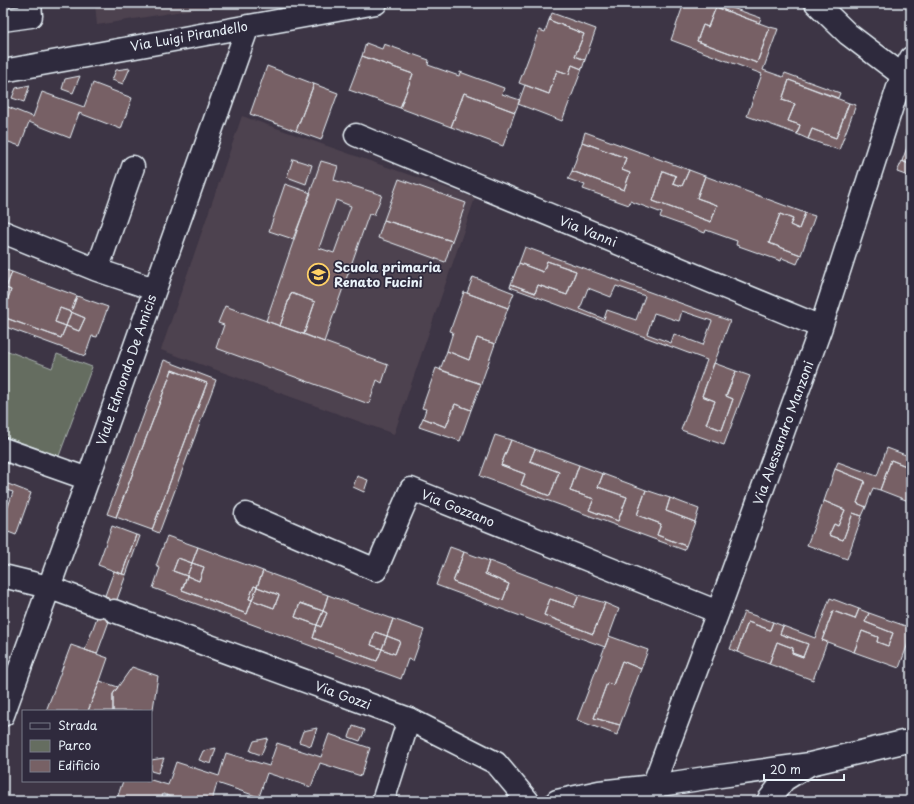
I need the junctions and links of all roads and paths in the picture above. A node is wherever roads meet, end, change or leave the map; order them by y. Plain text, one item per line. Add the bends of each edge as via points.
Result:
1 (30, 3) edge
2 (376, 3) edge
3 (816, 3) edge
4 (3, 20) edge
5 (248, 26) junction
6 (907, 67) edge
7 (3, 71) edge
8 (356, 135) dead end
9 (133, 166) dead end
10 (3, 232) edge
11 (97, 270) junction
12 (154, 289) junction
13 (821, 327) junction
14 (3, 449) edge
15 (88, 479) junction
16 (246, 514) dead end
17 (3, 576) edge
18 (48, 587) junction
19 (718, 612) junction
20 (3, 715) edge
21 (409, 719) junction
22 (908, 741) edge
23 (810, 764) junction
24 (653, 794) edge
25 (383, 801) edge
26 (528, 801) edge
27 (557, 801) edge
28 (768, 801) edge

1 - 4 street via 31,16
2 - 5 street, Via Luigi Pirandello
3 - 6 street via 848,34
5 - 7 street, Via Luigi Pirandello
5 - 12 street, Viale Edmondo De Amicis
6 - 13 street, Via Alessandro Manzoni
8 - 13 street, Via Vanni
9 - 11 street
10 - 11 street
11 - 12 street
12 - 15 street, Viale Edmondo De Amicis
13 - 19 street, Via Alessandro Manzoni
14 - 15 street
15 - 18 street, Viale Edmondo De Amicis
16 - 19 street, Via Gozzano via 376,570 410,489
17 - 18 street, Via Gozzi
18 - 20 street, Viale Edmondo De Amicis
18 - 21 street, Via Gozzi
19 - 24 street, Via Alessandro Manzoni
21 - 25 street
21 - 26 street, Via Gozzi via 496,763
22 - 23 street
23 - 24 street via 706,778
23 - 28 street via 784,780
24 - 27 street via 599,792

